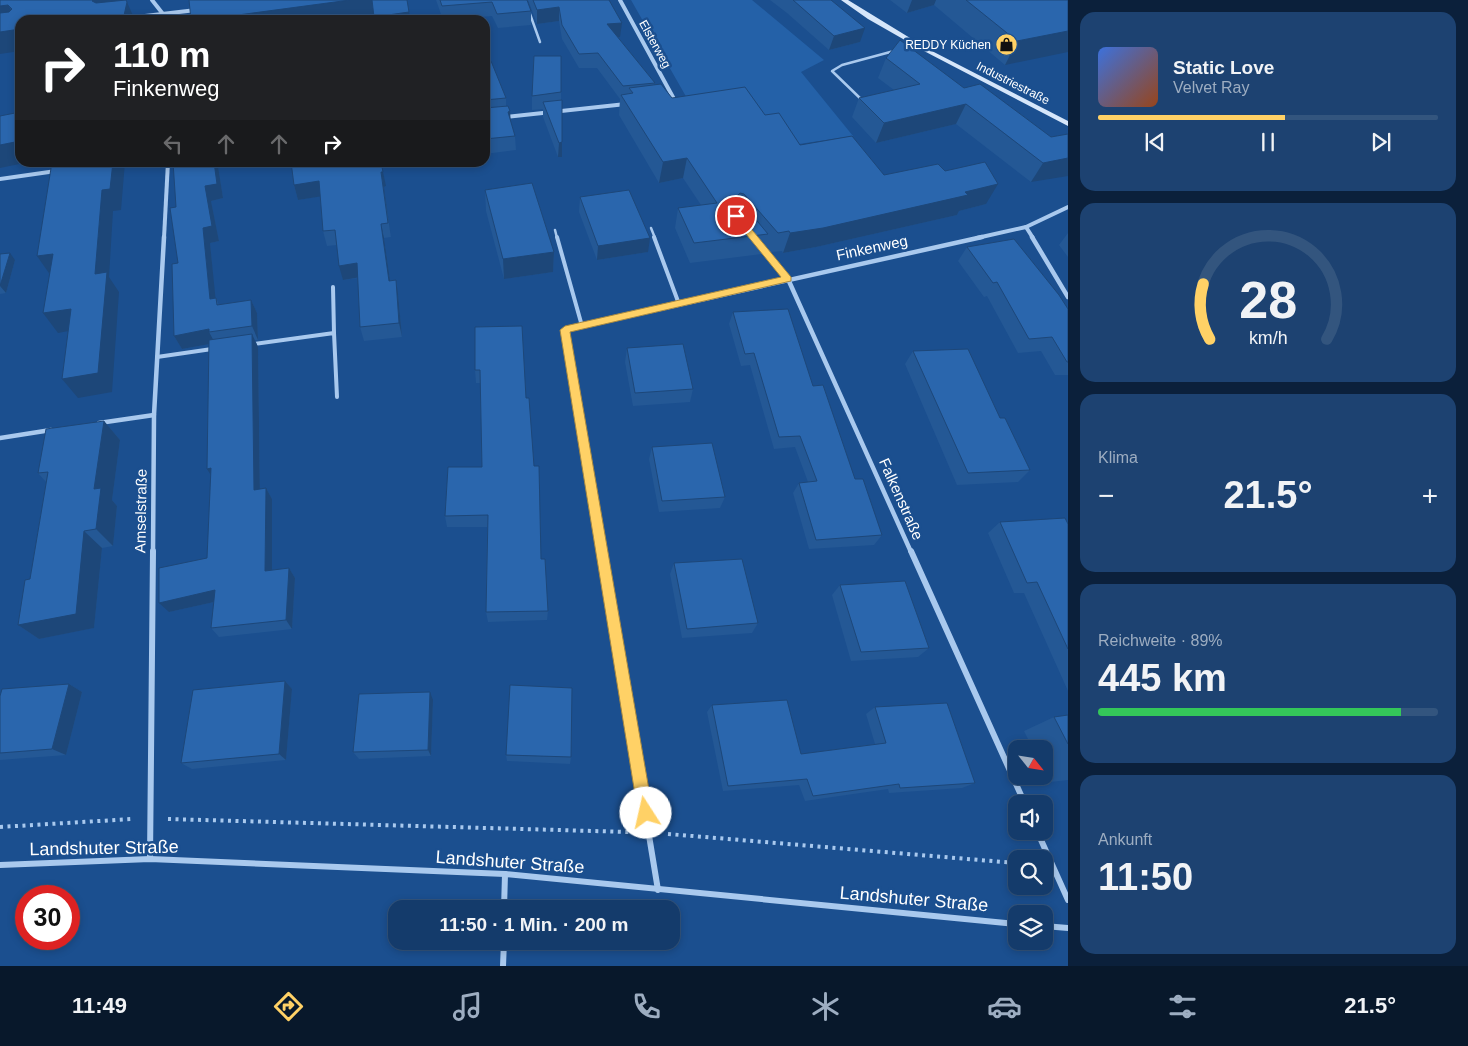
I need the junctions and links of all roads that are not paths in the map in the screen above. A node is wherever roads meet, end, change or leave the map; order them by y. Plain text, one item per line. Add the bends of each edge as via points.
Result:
1 (152, 0) edge
2 (620, 0) edge
3 (844, 0) edge
4 (528, 8) edge
5 (201, 10) edge
6 (163, 14) junction
7 (153, 15) edge
8 (540, 42) dead end
9 (918, 44) junction
10 (908, 47) edge
11 (899, 50) edge
12 (664, 100) edge
13 (634, 103) edge
14 (865, 103) edge
15 (495, 118) edge
16 (1068, 124) edge
17 (168, 167) edge
18 (65, 170) edge
19 (0, 179) edge
20 (1068, 207) edge
21 (1026, 227) junction
22 (651, 228) dead end
23 (555, 230) dead end
24 (759, 244) edge
25 (788, 279) junction
26 (333, 287) dead end
27 (1068, 297) edge
28 (679, 304) junction
29 (582, 326) junction
30 (334, 333) junction
31 (245, 345) edge
32 (216, 349) edge
33 (157, 357) junction
34 (337, 397) dead end
35 (154, 415) junction
36 (96, 424) edge
37 (58, 429) edge
38 (0, 438) edge
39 (1021, 795) edge
40 (1041, 840) edge
41 (150, 859) junction
42 (0, 865) edge
43 (505, 874) junction
44 (658, 890) junction
45 (504, 900) edge
46 (1068, 900) edge
47 (1008, 923) edge
48 (1053, 927) edge
49 (1068, 928) edge
50 (504, 950) edge
51 (503, 966) edge

1 - 6 street
2 - 12 street, Elsterweg via 674,99
3 - 9 street, Industriestraße
4 - 8 lane
5 - 6 street
6 - 7 street
9 - 10 lane
9 - 16 street, Industriestraße
11 - 14 lane via 832,70
13 - 15 street
17 - 33 street, Amselstraße
18 - 19 street
20 - 21 street, Finkenweg
21 - 25 street, Finkenweg
21 - 27 street
22 - 28 lane
23 - 29 lane
24 - 25 street, Falkenstraße
25 - 28 street, Finkenweg
25 - 39 street, Falkenstraße
26 - 30 lane
28 - 29 street, Finkenweg
29 - 44 street, Finkenweg via 565,330
30 - 31 lane
30 - 34 lane
32 - 33 lane
33 - 35 street, Amselstraße
35 - 36 street
35 - 41 street, Amselstraße
37 - 38 street
40 - 46 street
41 - 42 street, Landshuter Straße
41 - 43 street, Landshuter Straße
43 - 44 street, Landshuter Straße
43 - 45 street
44 - 47 street, Landshuter Straße
48 - 49 street
50 - 51 street

